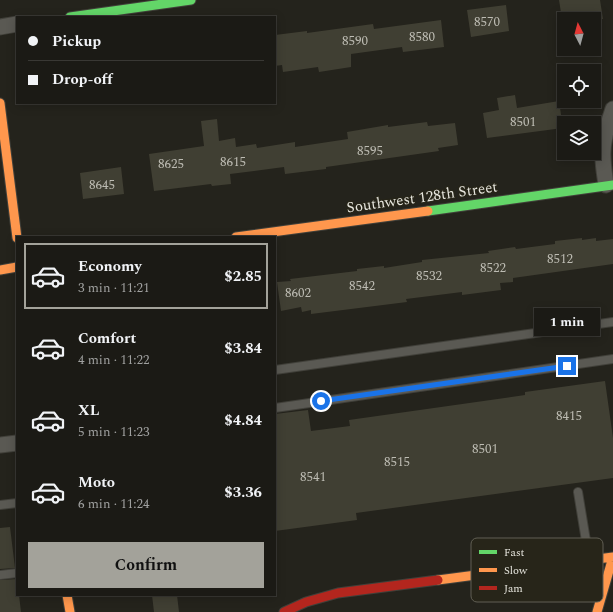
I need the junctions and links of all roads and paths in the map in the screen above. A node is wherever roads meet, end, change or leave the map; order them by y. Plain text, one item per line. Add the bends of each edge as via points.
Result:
1 (191, 0) edge
2 (77, 16) edge
3 (16, 24) edge
4 (0, 27) edge
5 (0, 104) edge
6 (613, 109) edge
7 (610, 185) edge
8 (17, 236) edge
9 (243, 236) edge
10 (16, 267) edge
11 (0, 270) edge
12 (613, 322) edge
13 (613, 359) edge
14 (276, 370) edge
15 (276, 408) edge
16 (16, 443) edge
17 (0, 445) edge
18 (578, 492) dead end
19 (16, 503) edge
20 (0, 505) edge
21 (586, 538) edge
22 (613, 557) edge
23 (603, 558) edge
24 (16, 573) edge
25 (0, 575) edge
26 (471, 576) edge
27 (603, 591) edge
28 (67, 596) edge
29 (600, 602) edge
30 (70, 612) edge
31 (284, 612) edge
32 (597, 612) edge

1 - 2 street
3 - 4 street
5 - 8 street
6 - 7 street via 603,146 603,158
7 - 9 street, Southwest 128th Street
10 - 11 street
12 - 14 lane
13 - 15 lane
16 - 17 street
18 - 21 lane
19 - 20 lane
22 - 23 street
22 - 27 street
24 - 25 lane
26 - 31 street via 338,593 306,602
28 - 30 street
29 - 32 street

